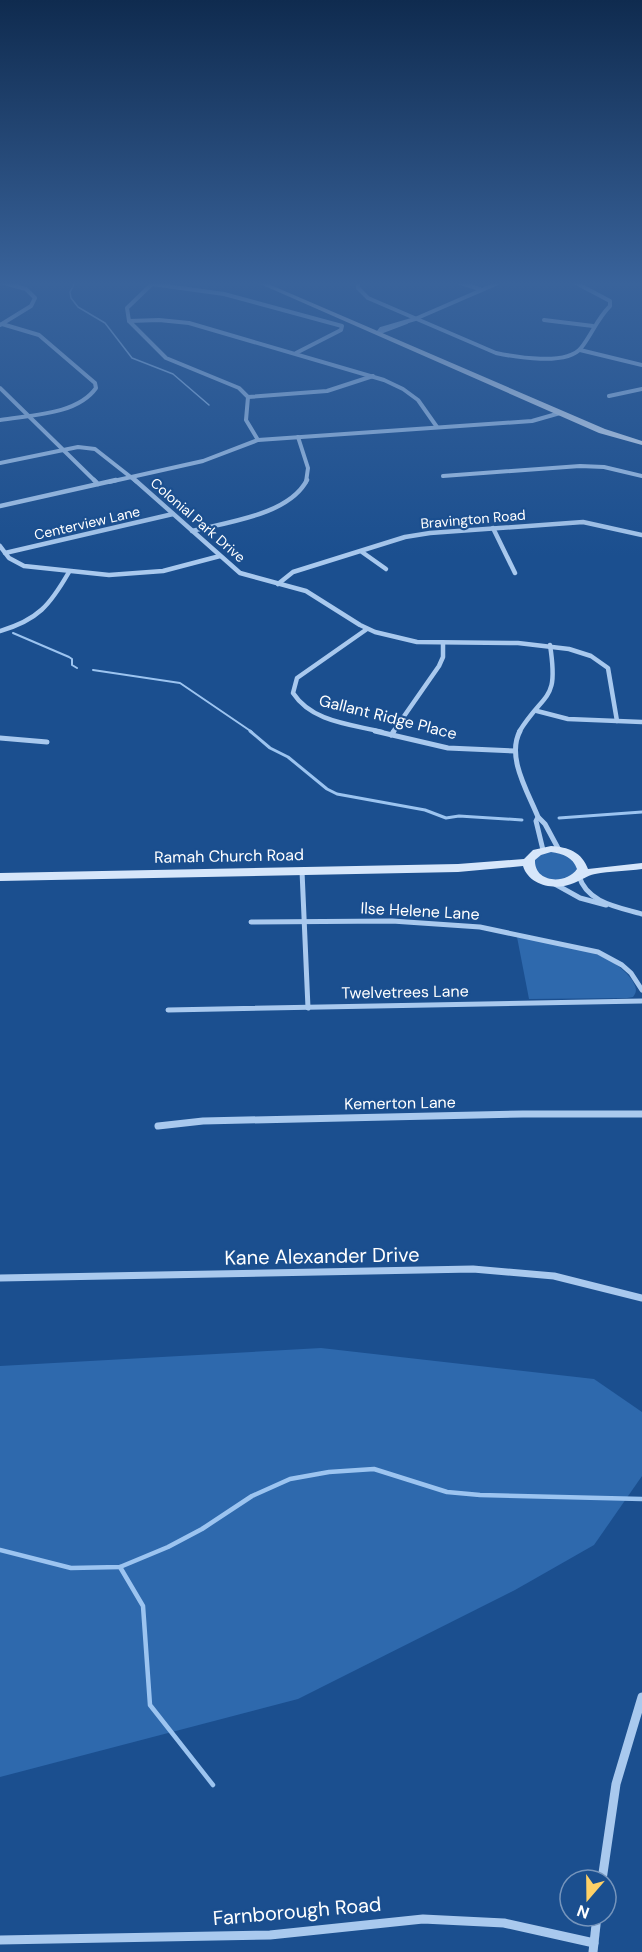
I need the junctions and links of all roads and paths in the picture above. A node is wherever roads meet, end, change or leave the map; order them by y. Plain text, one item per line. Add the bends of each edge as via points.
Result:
1 (85, 374) edge
2 (203, 374) edge
3 (366, 374) edge
4 (471, 374) edge
5 (373, 376) junction
6 (0, 388) edge
7 (642, 389) edge
8 (609, 396) dead end
9 (248, 397) junction
10 (560, 413) junction
11 (28, 415) junction
12 (0, 420) edge
13 (437, 427) junction
14 (298, 437) junction
15 (258, 440) junction
16 (642, 443) edge
17 (63, 449) junction
18 (0, 463) edge
19 (443, 476) dead end
20 (642, 476) edge
21 (131, 477) junction
22 (98, 484) junction
23 (0, 506) edge
24 (173, 514) junction
25 (493, 528) junction
26 (192, 531) junction
27 (642, 535) edge
28 (0, 546) edge
29 (362, 552) junction
30 (5, 553) junction
31 (220, 556) junction
32 (386, 569) dead end
33 (69, 572) junction
34 (515, 573) dead end
35 (278, 584) junction
36 (367, 629) junction
37 (0, 631) edge
38 (443, 644) junction
39 (550, 645) junction
40 (537, 711) junction
41 (617, 721) junction
42 (642, 722) edge
43 (391, 735) junction
44 (0, 738) edge
45 (47, 742) dead end
46 (514, 751) junction
47 (538, 817) junction
48 (543, 850) junction
49 (559, 850) junction
50 (581, 861) junction
51 (642, 865) edge
52 (530, 868) junction
53 (302, 872) junction
54 (580, 875) junction
55 (0, 877) edge
56 (553, 883) junction
57 (621, 908) junction
58 (642, 914) edge
59 (251, 922) dead end
60 (305, 922) junction
61 (642, 990) edge
62 (642, 1001) edge
63 (308, 1008) junction
64 (168, 1010) dead end
65 (642, 1114) edge
66 (158, 1126) dead end
67 (0, 1278) edge
68 (642, 1298) edge
69 (642, 1697) edge
70 (604, 1868) edge
71 (596, 1928) edge
72 (0, 1940) edge
73 (593, 1948) edge

1 - 11 street via 95,383 91,397
2 - 9 street via 239,388
3 - 5 street
4 - 10 main road
5 - 9 street via 327,391
5 - 13 street via 419,399
6 - 11 street
7 - 8 street
9 - 15 street via 245,424
10 - 13 street via 532,421
10 - 16 main road
11 - 12 street
11 - 17 street
13 - 14 street
14 - 15 street
14 - 26 street via 309,472 295,497 268,510
15 - 21 street via 203,461
17 - 18 street, Colonial Park Drive
17 - 21 street, Colonial Park Drive via 95,449
17 - 22 street
19 - 20 street via 580,466
21 - 22 street
21 - 24 street, Colonial Park Drive
22 - 23 street
24 - 26 street, Colonial Park Drive
24 - 30 street, Centerview Lane
25 - 27 street, Bravington Road via 583,522
25 - 29 street, Bravington Road via 415,535
25 - 34 street
26 - 31 street, Colonial Park Drive
28 - 30 street
29 - 32 street
29 - 35 street, Bravington Road via 293,572
30 - 33 street via 24,566
31 - 33 street via 141,574
31 - 35 street, Colonial Park Drive via 240,573
33 - 37 street via 43,612 25,624
35 - 36 street, Colonial Park Drive via 317,596
36 - 38 street, Colonial Park Drive via 401,639
36 - 43 street, Gallant Ridge Place via 297,678 294,693 302,707 313,714
38 - 39 street, Colonial Park Drive
38 - 43 street via 439,666
39 - 40 street via 554,678
39 - 41 street, Colonial Park Drive via 590,654 608,668
40 - 41 street via 568,719
40 - 46 street via 524,723
41 - 42 street
43 - 46 street, Gallant Ridge Place via 448,748
44 - 45 street
46 - 47 street
47 - 48 street
47 - 49 street
48 - 49 main road
48 - 52 main road via 532,855
49 - 50 main road
50 - 51 main road
50 - 54 main road
51 - 54 main road
52 - 53 main road, Ramah Church Road
52 - 56 main road, Ramah Church Road
53 - 55 main road, Ramah Church Road
53 - 60 street
54 - 56 main road via 570,882
54 - 57 street via 581,886 587,892
56 - 57 street via 580,898
57 - 58 street
59 - 60 street, Ilse Helene Lane
60 - 61 street, Ilse Helene Lane via 417,921 504,931 604,955 631,973
60 - 63 street
62 - 63 street, Twelvetrees Lane
63 - 64 street, Twelvetrees Lane
65 - 66 street, Kemerton Lane via 334,1118
67 - 68 street, Kane Alexander Drive via 473,1269 554,1276
69 - 70 street via 616,1784
71 - 73 street
72 - 73 street, Farnborough Road via 270,1935 423,1919 504,1923

